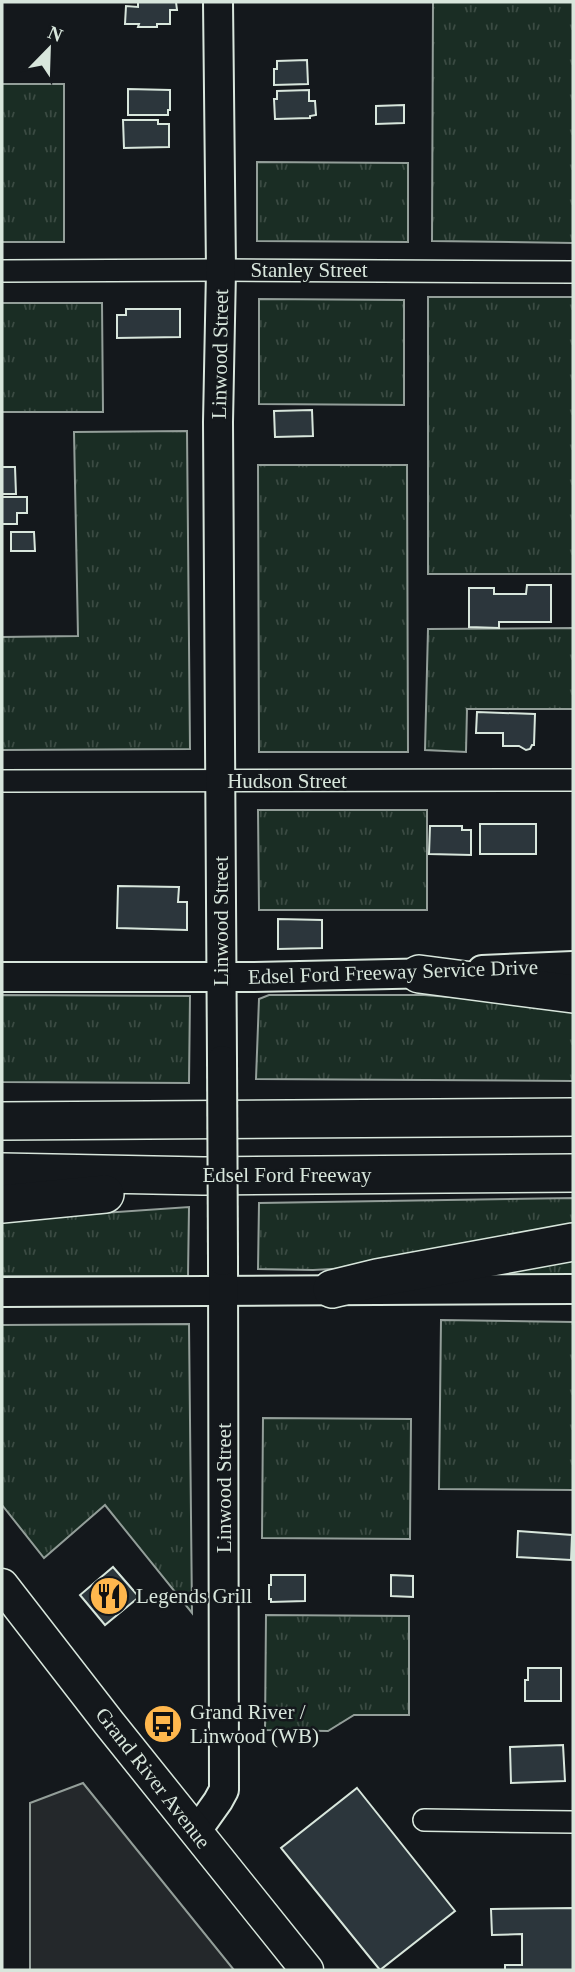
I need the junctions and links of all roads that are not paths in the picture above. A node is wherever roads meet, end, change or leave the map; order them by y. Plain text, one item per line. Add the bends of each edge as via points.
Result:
1 (218, 2) edge
2 (221, 270) junction
3 (2, 271) edge
4 (573, 272) edge
5 (573, 780) edge
6 (2, 781) edge
7 (220, 781) junction
8 (573, 966) edge
9 (419, 974) junction
10 (2, 977) edge
11 (221, 977) junction
12 (573, 994) edge
13 (573, 1117) edge
14 (2, 1121) edge
15 (2, 1172) edge
16 (573, 1173) edge
17 (203, 1176) junction
18 (2, 1203) edge
19 (573, 1242) edge
20 (332, 1289) junction
21 (573, 1289) edge
22 (223, 1291) junction
23 (2, 1292) edge
24 (2, 1585) edge
25 (424, 1820) dead end
26 (573, 1822) edge
27 (196, 1832) junction
28 (307, 1970) edge

1 - 2 street, Linwood Street
2 - 3 street, Stanley Street
2 - 4 street, Stanley Street
2 - 7 street, Linwood Street
5 - 7 street, Hudson Street
6 - 7 street, Hudson Street
7 - 11 street, Linwood Street
8 - 9 street, Edsel Ford Freeway Service Drive
9 - 11 street, Edsel Ford Freeway Service Drive
9 - 12 highway
10 - 11 street, Edsel Ford Freeway Service Drive
11 - 22 street, Linwood Street, bridge
13 - 14 highway
15 - 17 highway, Edsel Ford Freeway
16 - 17 highway, Edsel Ford Freeway
17 - 18 highway via 101,1195
19 - 20 highway
20 - 21 street
20 - 22 street
22 - 23 street
22 - 27 street, Linwood Street via 223,1790
24 - 27 main road, Grand River Avenue
25 - 26 street
27 - 28 main road, Grand River Avenue

